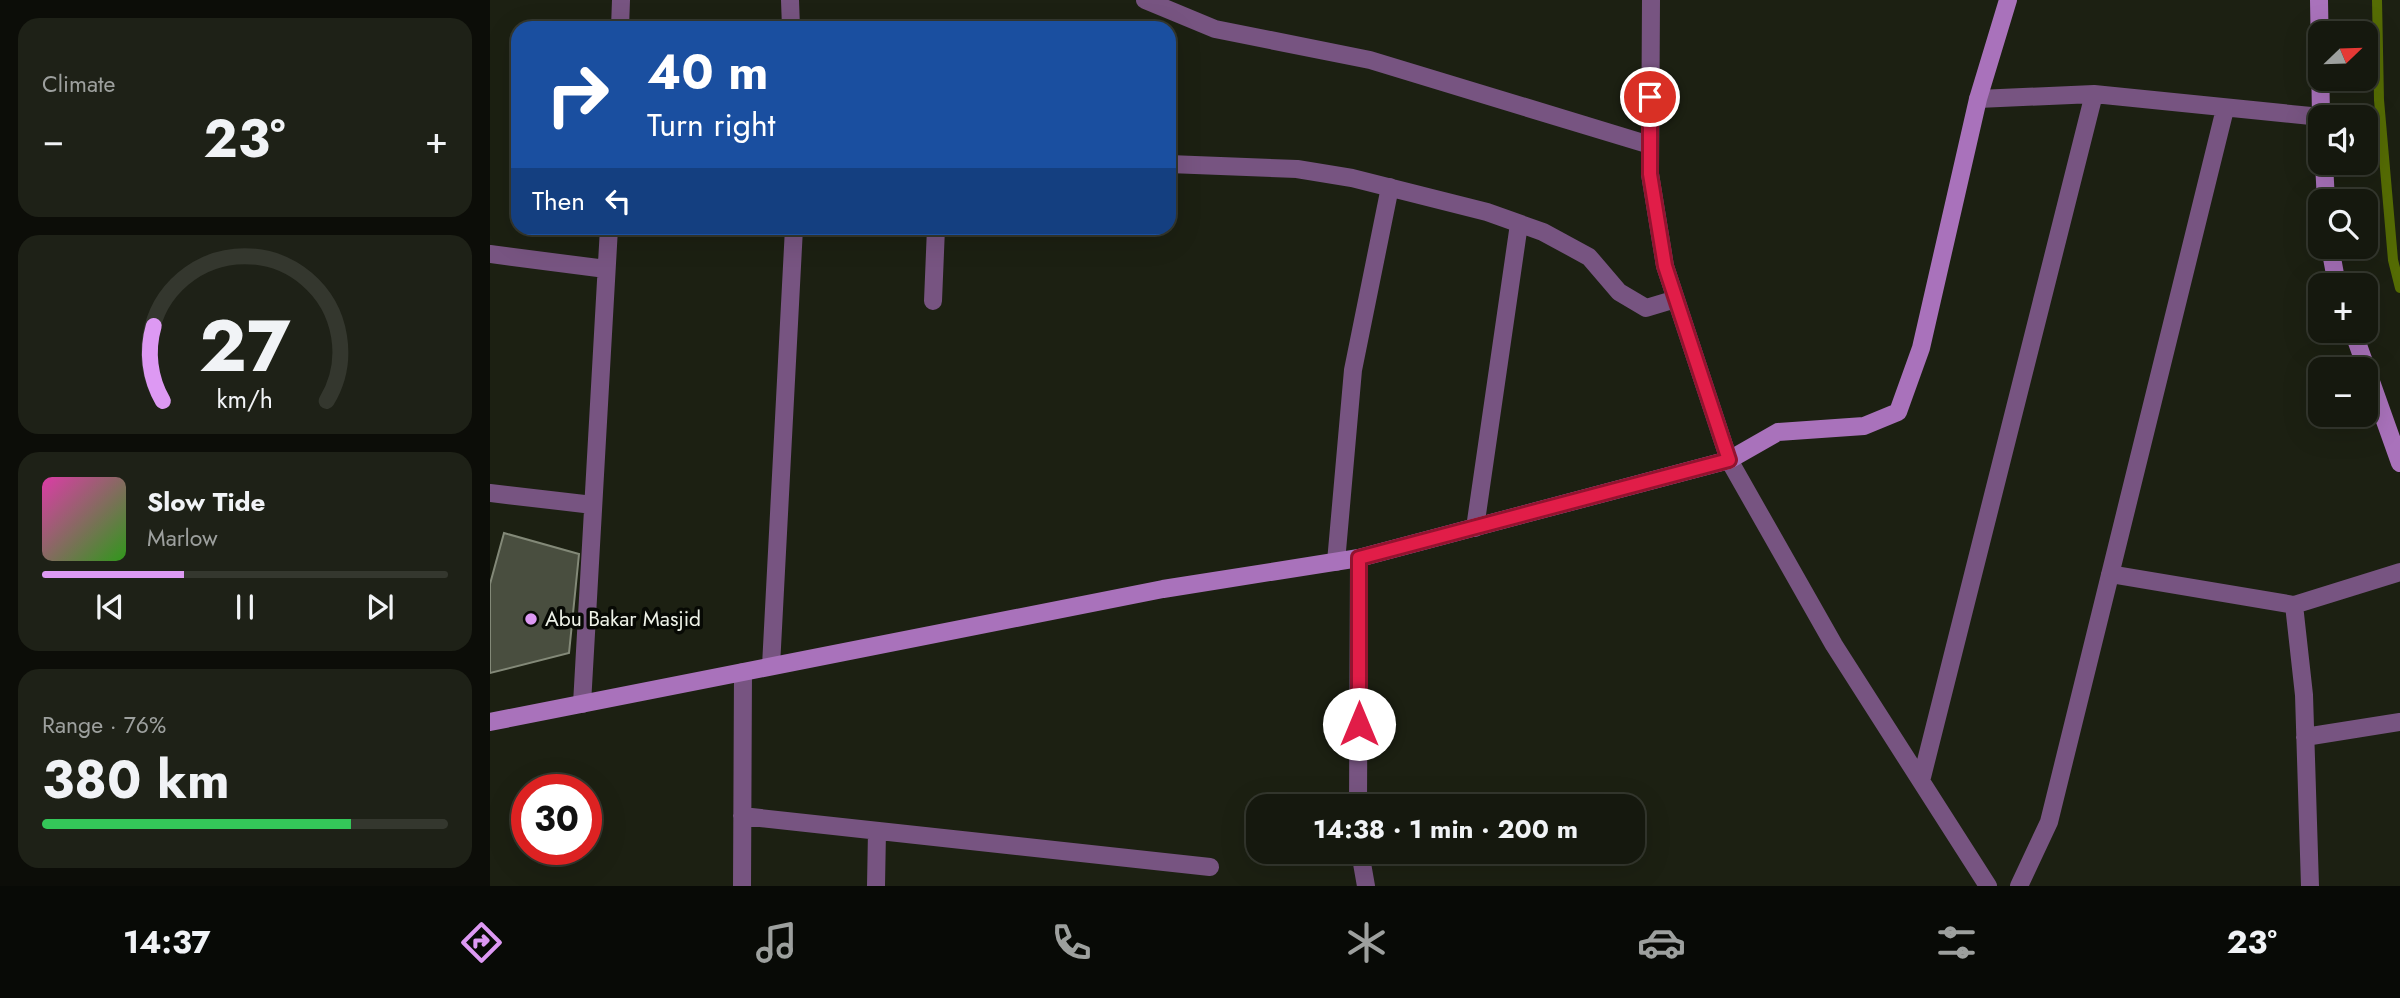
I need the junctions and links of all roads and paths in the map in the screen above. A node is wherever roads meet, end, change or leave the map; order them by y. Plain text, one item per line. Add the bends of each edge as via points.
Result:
1 (621, 0) edge
2 (790, 0) edge
3 (1144, 0) edge
4 (1651, 0) edge
5 (2008, 0) edge
6 (2319, 0) edge
7 (620, 21) edge
8 (791, 21) edge
9 (2094, 94) junction
10 (1978, 99) junction
11 (2321, 105) edge
12 (2225, 109) junction
13 (2308, 116) edge
14 (1650, 145) junction
15 (1176, 164) edge
16 (1390, 187) junction
17 (1519, 224) junction
18 (608, 235) edge
19 (794, 235) edge
20 (936, 235) edge
21 (490, 254) edge
22 (606, 269) junction
23 (1676, 299) junction
24 (933, 301) dead end
25 (2357, 343) edge
26 (1729, 460) junction
27 (2400, 463) edge
28 (490, 492) edge
29 (593, 505) junction
30 (1475, 528) junction
31 (1359, 558) junction
32 (1336, 562) junction
33 (2400, 572) edge
34 (2110, 574) junction
35 (2294, 605) junction
36 (771, 666) junction
37 (743, 672) junction
38 (582, 704) junction
39 (490, 722) edge
40 (2400, 722) edge
41 (2305, 737) junction
42 (1921, 781) junction
43 (1358, 794) edge
44 (742, 816) junction
45 (877, 831) junction
46 (1362, 864) edge
47 (1210, 867) dead end
48 (742, 886) edge
49 (876, 886) edge
50 (1366, 886) edge
51 (1988, 886) edge
52 (2019, 886) edge
53 (2310, 886) edge

1 - 7 street
2 - 8 street
3 - 14 street via 1215,29 1370,60
4 - 14 street
5 - 10 street
6 - 11 street
9 - 10 street
9 - 12 street
9 - 42 street
10 - 26 street via 1921,348 1898,412 1864,426 1778,432
12 - 13 street
12 - 34 street
14 - 23 street via 1650,174 1665,266
15 - 16 street via 1297,169
16 - 17 street
16 - 32 street via 1353,370
17 - 23 street via 1589,257 1619,292 1646,308
17 - 30 street
18 - 22 street
19 - 36 street
20 - 24 street
21 - 22 street
22 - 29 street
23 - 26 street
25 - 27 street
26 - 30 street
26 - 42 street via 1834,645
28 - 29 street
29 - 38 street
30 - 31 street
31 - 32 street
31 - 43 street
32 - 36 street via 1163,589
33 - 35 street
34 - 35 street
34 - 52 street via 2049,822
35 - 41 street
36 - 37 street
37 - 38 street
37 - 44 street
38 - 39 street
40 - 41 street
41 - 53 street
42 - 51 street
44 - 45 street
44 - 48 street
45 - 47 street
45 - 49 street
46 - 50 street

